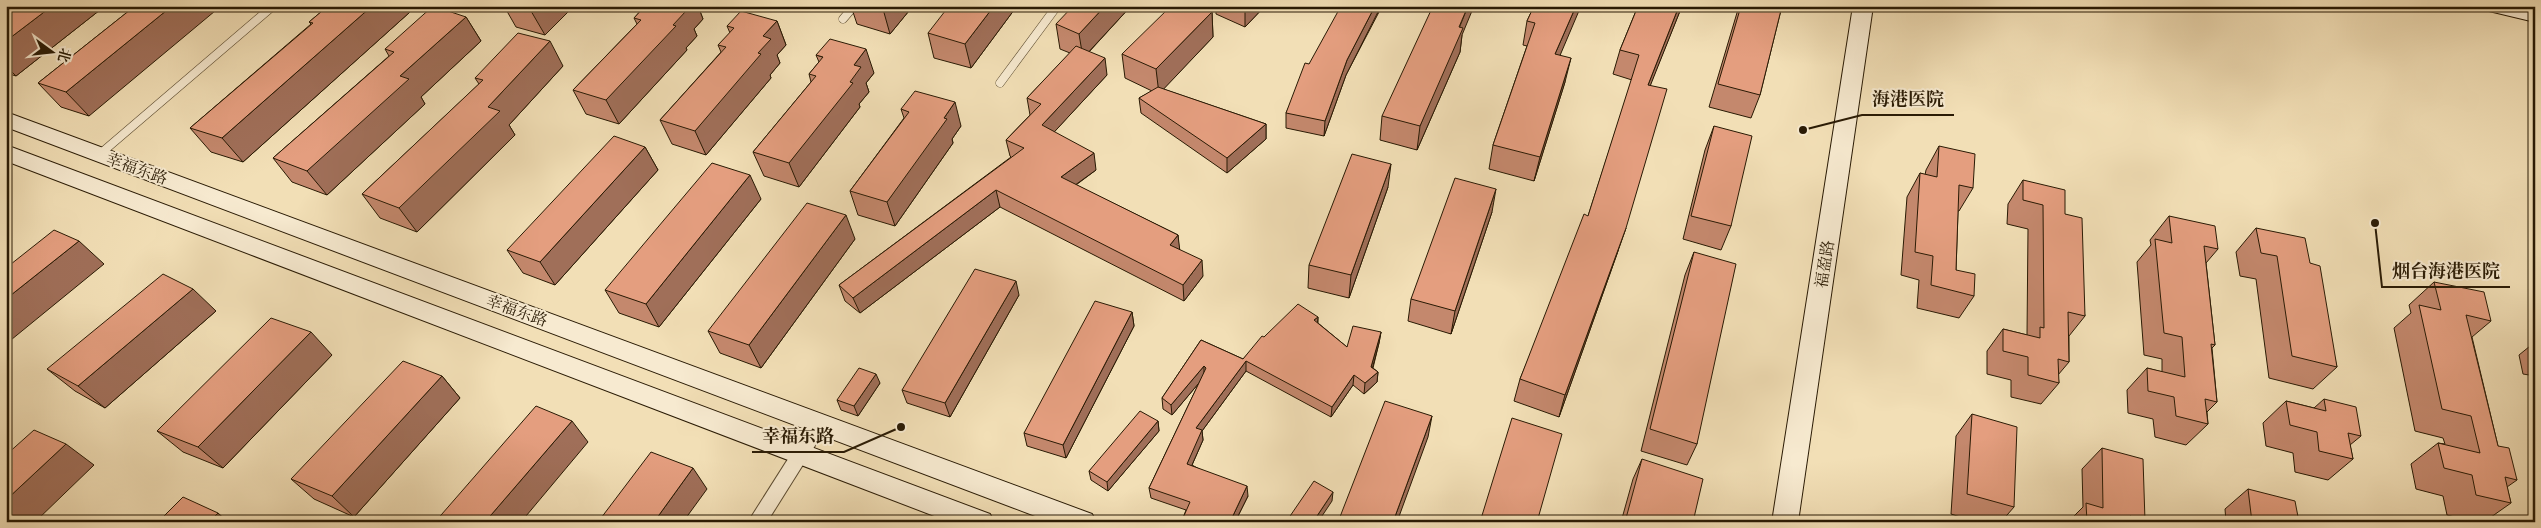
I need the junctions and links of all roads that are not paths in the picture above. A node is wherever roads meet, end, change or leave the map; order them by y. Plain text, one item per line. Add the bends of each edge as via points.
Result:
1 (272, 6) edge
2 (854, 6) edge
3 (1058, 6) edge
4 (1863, 6) edge
5 (2496, 6) edge
6 (2535, 15) edge
7 (843, 19) dead end
8 (1000, 84) dead end
9 (6, 119) edge
10 (6, 153) edge
11 (100, 154) junction
12 (820, 424) junction
13 (800, 454) junction
14 (757, 522) edge
15 (980, 522) edge
16 (1083, 522) edge
17 (1785, 522) edge

1 - 11 lane
2 - 7 lane
3 - 8 lane
4 - 17 street, 福盈路
5 - 6 street
9 - 11 street, 幸福东路
10 - 13 street, 幸福东路
11 - 12 street, 幸福东路
12 - 13 street
12 - 16 street, 幸福东路
13 - 14 street
13 - 15 street, 幸福东路

